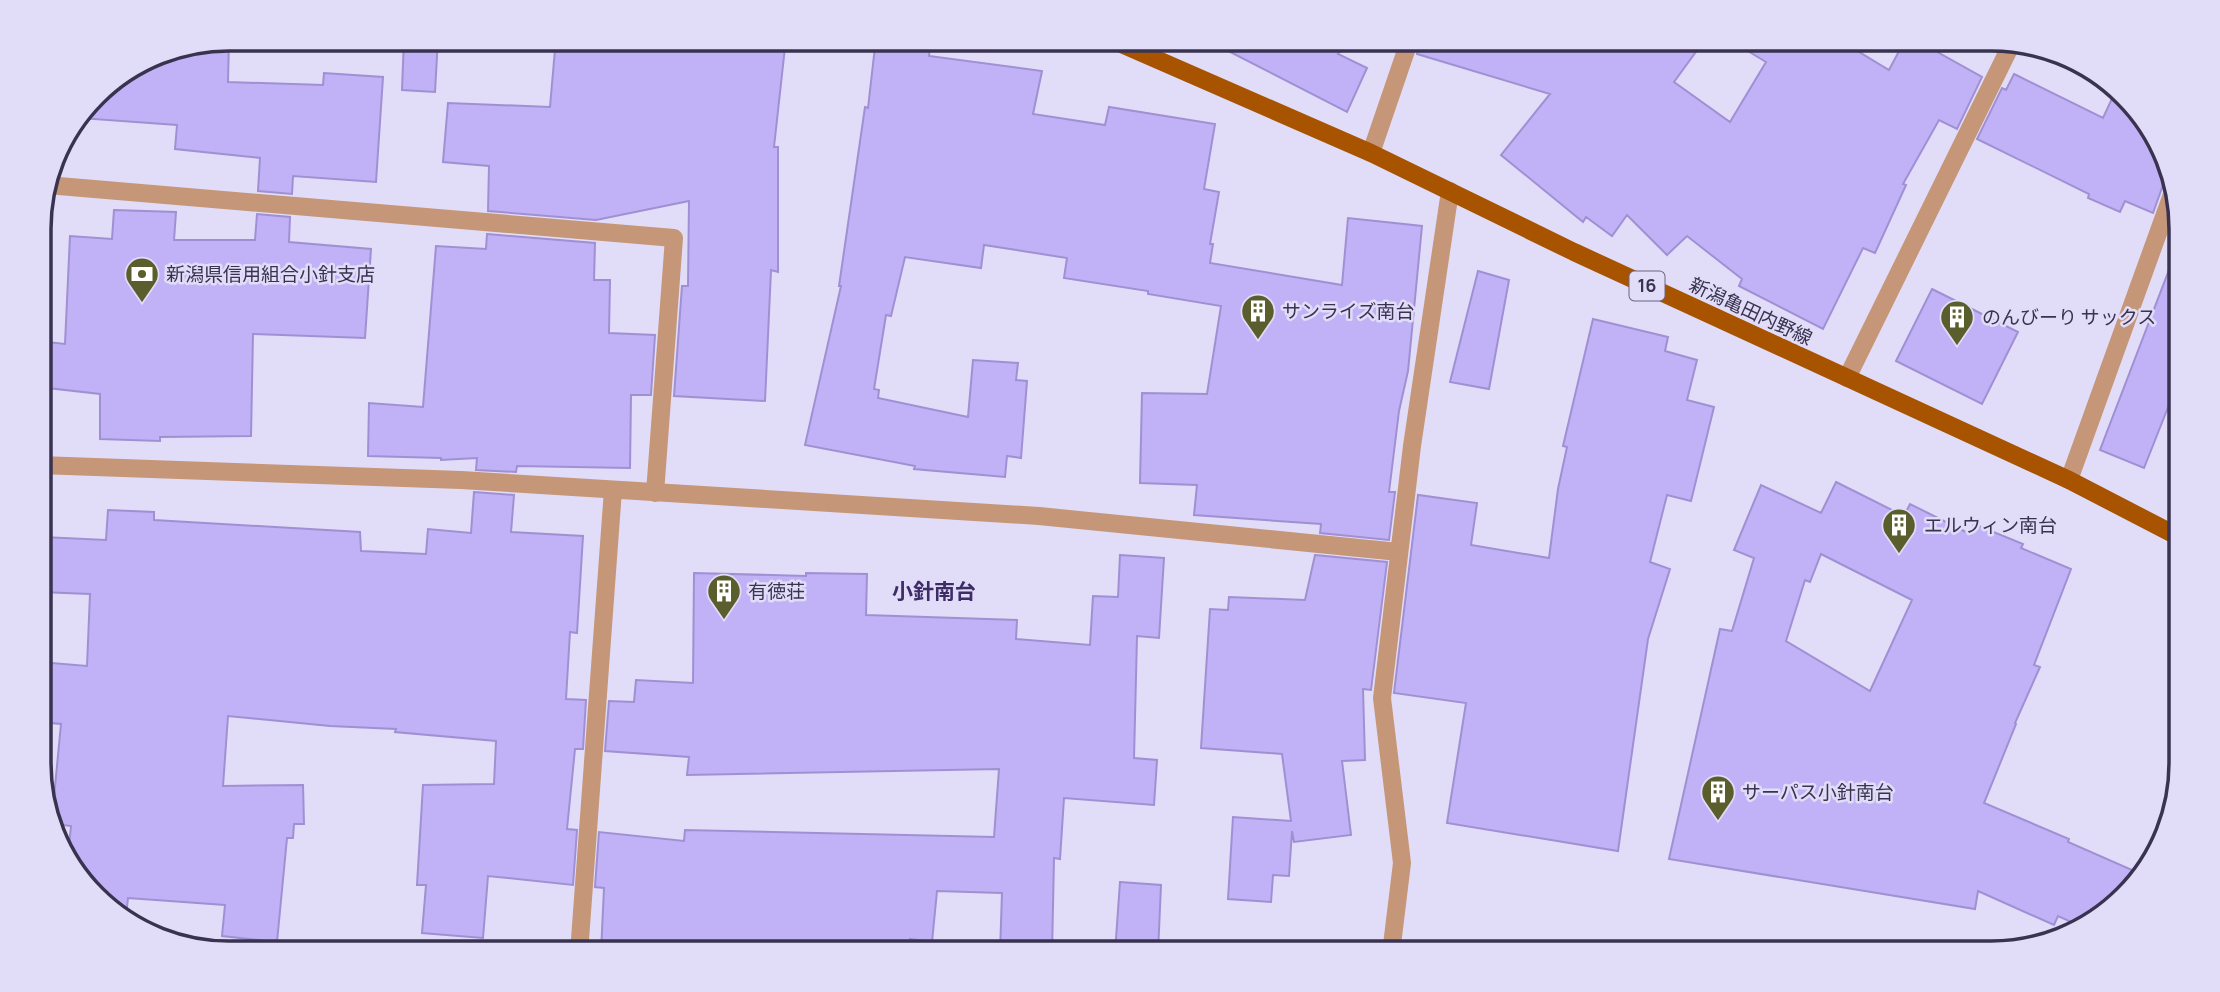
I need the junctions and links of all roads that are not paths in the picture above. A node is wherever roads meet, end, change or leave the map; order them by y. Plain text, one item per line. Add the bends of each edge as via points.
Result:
1 (1140, 51) edge
2 (1405, 51) edge
3 (2008, 52) edge
4 (1371, 153) junction
5 (56, 187) edge
6 (1450, 191) junction
7 (2168, 206) edge
8 (1847, 378) junction
9 (51, 466) edge
10 (2069, 480) junction
11 (612, 490) junction
12 (655, 493) junction
13 (2169, 532) edge
14 (1399, 552) junction
15 (580, 941) edge
16 (1392, 941) edge

1 - 4 main road, 新潟亀田内野線 / 16
2 - 4 street
3 - 8 street
4 - 6 main road, 新潟亀田内野線 / 16
5 - 12 street via 674,238
6 - 8 main road, 新潟亀田内野線 / 16
6 - 14 street
7 - 10 street
8 - 10 main road, 新潟亀田内野線 / 16
9 - 11 street via 461,480
10 - 13 main road, 新潟亀田内野線 / 16
11 - 12 street
11 - 15 street
12 - 14 street via 1039,516
14 - 16 street via 1382,698 1402,863

